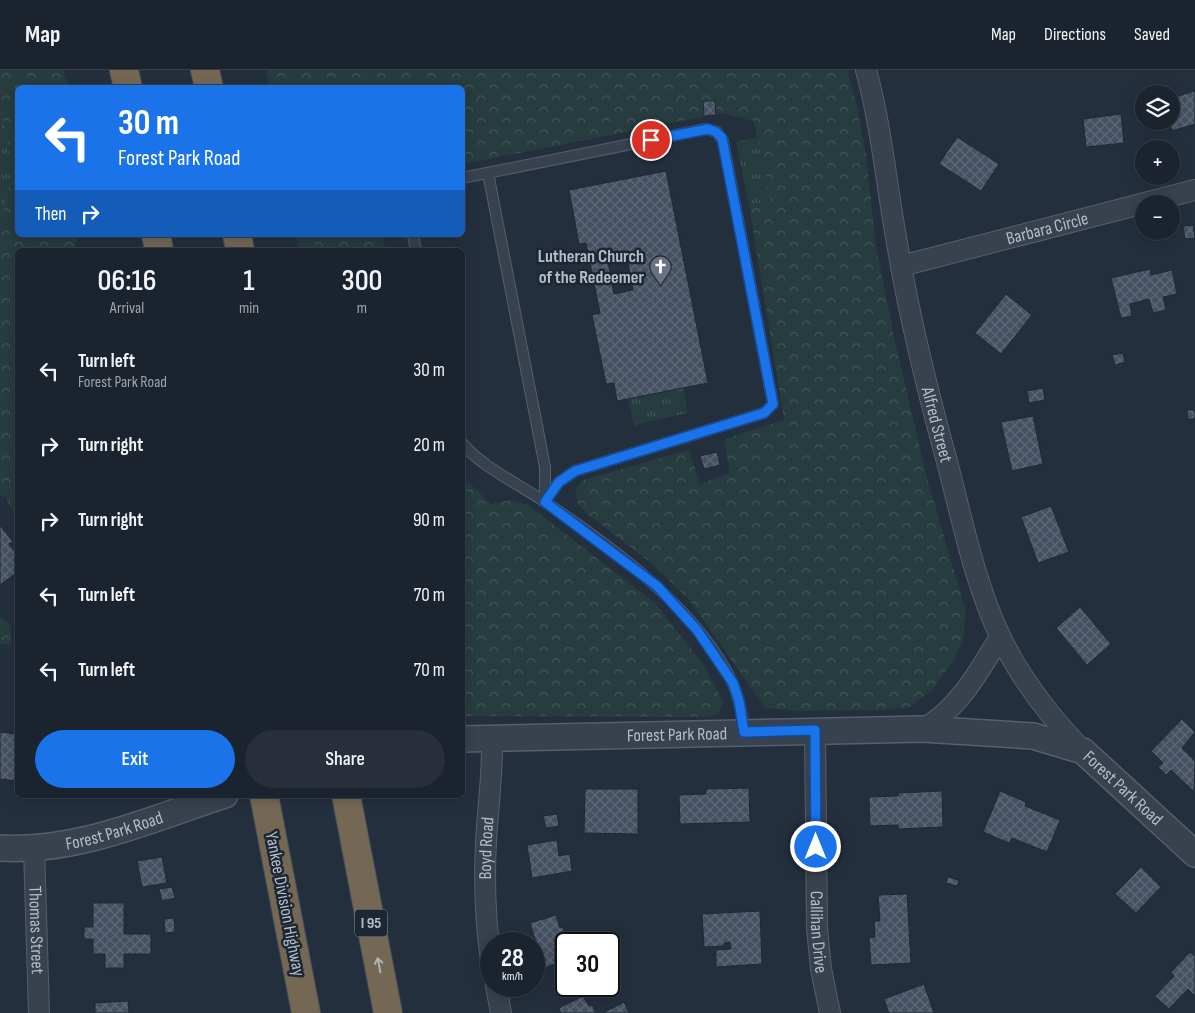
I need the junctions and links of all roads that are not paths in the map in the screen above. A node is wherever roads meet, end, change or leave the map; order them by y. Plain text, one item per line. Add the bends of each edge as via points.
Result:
1 (124, 70) edge
2 (205, 70) edge
3 (866, 70) edge
4 (127, 85) edge
5 (208, 85) edge
6 (488, 173) junction
7 (465, 177) edge
8 (1195, 190) edge
9 (901, 266) junction
10 (465, 446) edge
11 (545, 502) junction
12 (1000, 637) junction
13 (922, 729) junction
14 (815, 730) junction
15 (744, 732) junction
16 (492, 737) junction
17 (465, 739) edge
18 (1083, 751) junction
19 (216, 798) edge
20 (265, 798) edge
21 (347, 798) edge
22 (0, 848) edge
23 (34, 848) junction
24 (1195, 854) edge
25 (488, 932) edge
26 (498, 997) edge
27 (39, 1013) edge
28 (306, 1013) edge
29 (388, 1013) edge
30 (502, 1013) edge
31 (830, 1013) edge

1 - 4 highway
2 - 5 highway
3 - 9 street, Alfred Street via 885,158
6 - 7 lane
6 - 11 lane via 544,467
6 - 11 lane via 706,129 719,133 774,396 773,404 766,412 575,471 559,482
8 - 9 street, Barbara Circle
9 - 12 street, Alfred Street via 956,498 976,571
10 - 11 lane via 509,481
11 - 15 lane via 657,586 697,630 733,683
12 - 13 street via 963,692 943,714
12 - 18 street, Alfred Street via 1042,705
13 - 14 street, Forest Park Road
13 - 18 street, Forest Park Road via 1021,735
14 - 15 street, Forest Park Road
14 - 31 street, Callihan Drive via 817,928
15 - 16 street, Forest Park Road
16 - 17 street, Forest Park Road
16 - 25 street, Boyd Road via 485,867
18 - 24 street, Forest Park Road
19 - 23 street, Forest Park Road via 121,829
20 - 28 highway, Yankee Division Highway
29 -> 21 highway, I 95
22 - 23 street, Forest Park Road
23 - 27 street, Thomas Street
26 - 30 street

